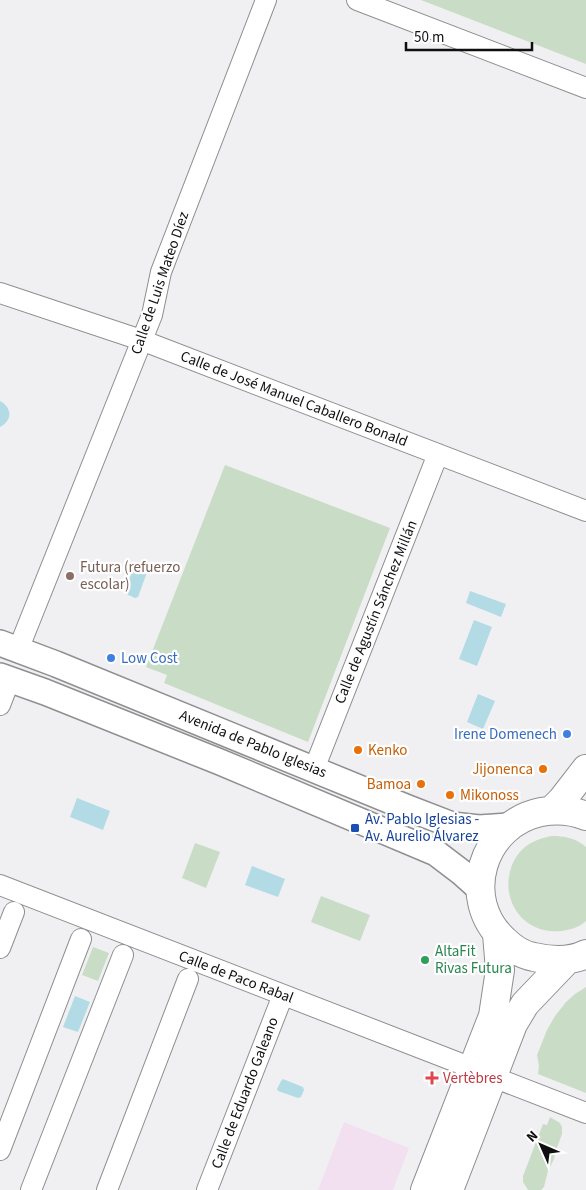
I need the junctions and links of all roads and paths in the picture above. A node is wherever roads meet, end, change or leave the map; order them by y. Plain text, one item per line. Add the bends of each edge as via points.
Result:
1 (266, 0) edge
2 (357, 0) edge
3 (586, 88) edge
4 (0, 293) edge
5 (141, 340) junction
6 (438, 454) junction
7 (586, 511) edge
8 (9, 646) edge
9 (5, 678) edge
10 (0, 705) edge
11 (314, 769) junction
12 (586, 769) edge
13 (552, 810) junction
14 (586, 816) edge
15 (509, 826) junction
16 (0, 885) edge
17 (480, 889) junction
18 (14, 912) dead end
19 (497, 934) junction
20 (81, 939) dead end
21 (0, 948) edge
22 (123, 955) dead end
23 (577, 957) edge
24 (188, 979) dead end
25 (283, 995) junction
26 (482, 1073) junction
27 (586, 1113) edge
28 (0, 1150) edge
29 (31, 1190) edge
30 (107, 1190) edge
31 (207, 1190) edge
32 (425, 1190) edge
33 (449, 1190) edge

1 - 5 street, Calle de Luis Mateo Díez via 161,272 152,315
2 - 3 street
4 - 5 street, Calle de José Manuel Caballero Bonald
5 - 6 street, Calle de José Manuel Caballero Bonald
5 - 8 street, Calle de Luis Mateo Díez
6 - 7 street, Calle de José Manuel Caballero Bonald
6 - 11 street, Calle de Agustín Sánchez Millán
8 - 11 street, Avenida de Pablo Iglesias
9 - 10 street
9 - 17 street, Avenida de Pablo Iglesias via 229,766 436,853
11 - 15 street, Avenida de Pablo Iglesias via 452,825 480,828
12 - 13 main road
13 - 14 main road
13 - 15 main road via 529,814
15 - 17 main road via 492,843 483,865
16 - 25 street, Calle de Paco Rabal
17 - 19 main road via 482,905
18 - 21 street
19 - 23 main road via 529,956 548,960
19 - 26 main road via 500,970
20 - 28 street
22 - 29 street
23 - 26 main road via 525,1004
24 - 30 street
25 - 26 street, Calle de Paco Rabal
25 - 31 street, Calle de Eduardo Galeano
26 - 27 street, Calle de Paco Rabal
26 - 32 main road
26 - 33 main road

